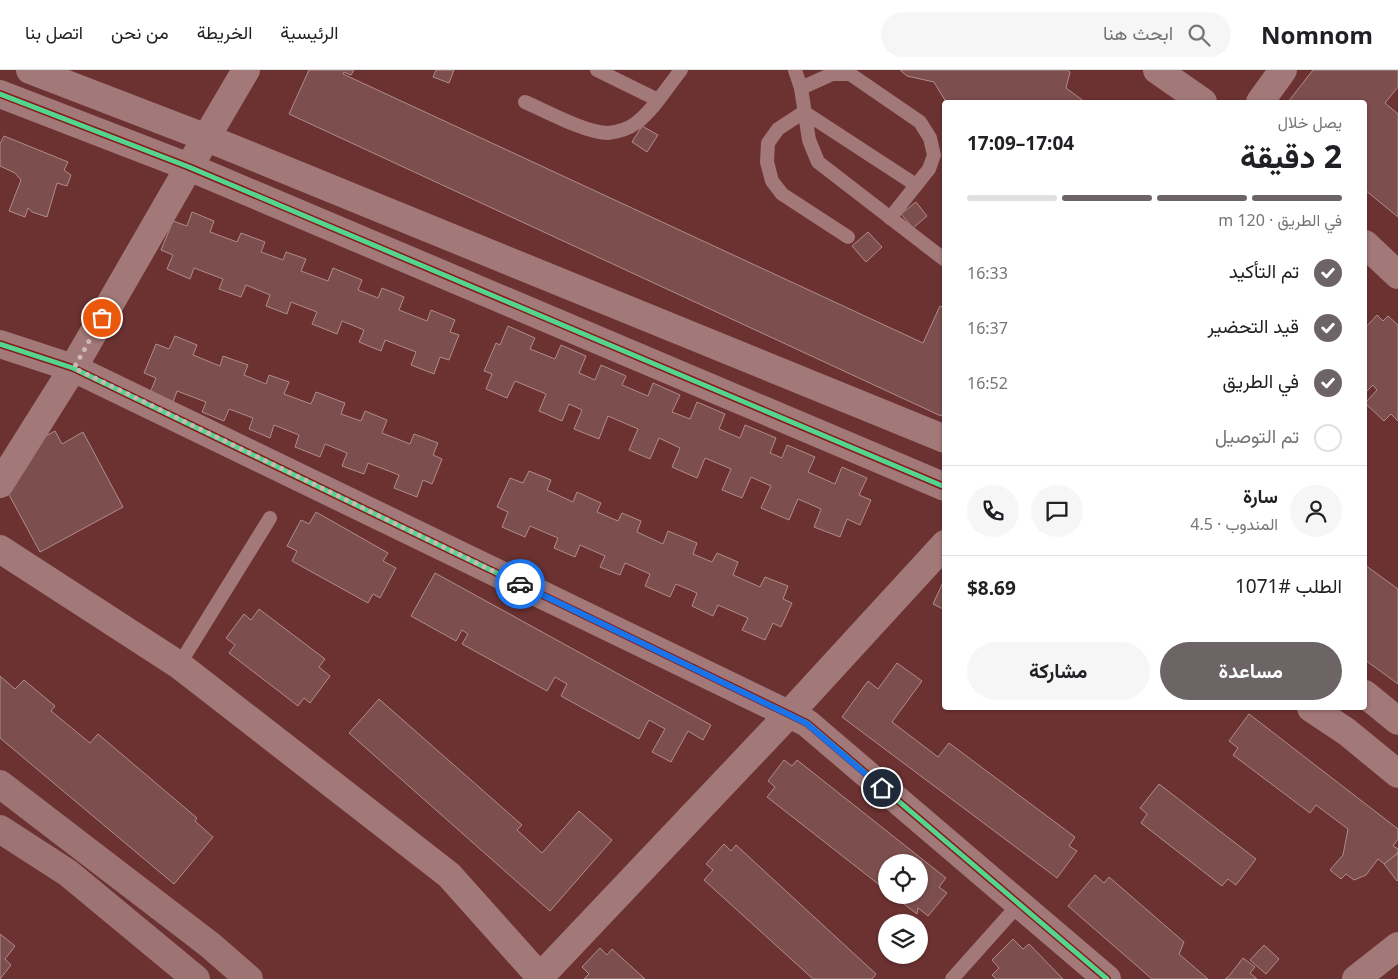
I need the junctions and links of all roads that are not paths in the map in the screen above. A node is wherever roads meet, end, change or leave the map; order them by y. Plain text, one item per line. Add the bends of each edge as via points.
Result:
1 (30, 70) edge
2 (246, 70) edge
3 (597, 70) edge
4 (681, 70) edge
5 (796, 70) edge
6 (1157, 70) edge
7 (1283, 70) edge
8 (801, 88) junction
9 (0, 94) edge
10 (658, 100) junction
11 (1199, 100) edge
12 (1261, 100) edge
13 (525, 102) dead end
14 (804, 112) junction
15 (207, 138) junction
16 (189, 167) junction
17 (916, 185) junction
18 (890, 218) junction
19 (848, 237) dead end
20 (1367, 246) edge
21 (942, 258) edge
22 (1398, 275) edge
23 (0, 344) edge
24 (74, 368) junction
25 (942, 438) edge
26 (0, 484) edge
27 (942, 486) edge
28 (270, 518) dead end
29 (942, 547) edge
30 (0, 549) edge
31 (179, 665) junction
32 (1367, 696) edge
33 (1314, 710) edge
34 (789, 714) junction
35 (1398, 721) edge
36 (1398, 774) edge
37 (0, 784) edge
38 (0, 830) edge
39 (1019, 904) junction
40 (1398, 946) edge
41 (541, 978) edge
42 (196, 979) edge
43 (249, 979) edge
44 (952, 979) edge
45 (1107, 979) edge
46 (1356, 979) edge

1 - 15 street
2 - 15 street
3 - 10 lane
4 - 10 lane
5 - 8 lane
6 - 11 street
7 - 12 street
8 - 14 lane
8 - 17 lane via 832,74 850,74 920,122 930,138 934,155 929,169
9 - 16 street
10 - 13 lane via 637,122 607,133 590,130
14 - 17 lane
14 - 18 lane via 809,140 818,162
14 - 19 lane via 778,129 768,143 767,162 772,181 782,194
15 - 16 street
15 - 25 street
16 - 24 street
16 - 27 street
17 - 18 lane
18 - 21 lane
20 - 22 street
23 - 24 street
24 - 26 street
24 - 34 street
28 - 31 lane
29 - 34 street
30 - 31 street
31 - 41 street via 449,875
32 - 35 street
33 - 36 street
34 - 39 street via 806,723
34 - 41 street
37 - 43 main road via 210,944
38 - 42 main road via 68,873
39 - 44 lane
39 - 45 street
40 - 46 street

